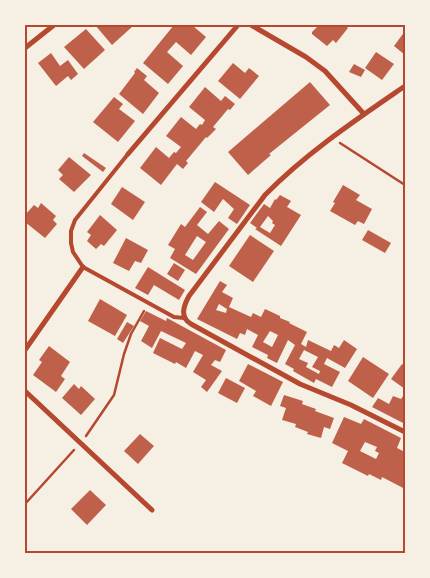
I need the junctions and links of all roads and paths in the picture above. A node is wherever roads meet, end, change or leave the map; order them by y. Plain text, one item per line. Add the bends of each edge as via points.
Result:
1 (54, 25) edge
2 (238, 25) edge
3 (251, 25) edge
4 (25, 48) edge
5 (405, 86) edge
6 (364, 114) junction
7 (332, 138) junction
8 (128, 154) joint
9 (405, 185) edge
10 (83, 268) junction
11 (148, 303) junction
12 (184, 318) junction
13 (25, 350) edge
14 (25, 391) edge
15 (405, 432) edge
16 (80, 443) junction
17 (25, 504) edge
18 (152, 510) dead end

1 - 4 street
2 - 8 street
3 - 6 street via 325,71
5 - 6 street
6 - 7 street
7 - 9 path
7 - 12 street via 265,195 189,296
8 - 10 lane via 75,220 71,243
10 - 11 lane
10 - 13 street
11 - 12 lane via 174,317
11 - 16 path via 126,347 114,395
12 - 15 street via 300,384
14 - 16 street
16 - 17 path
16 - 18 street

